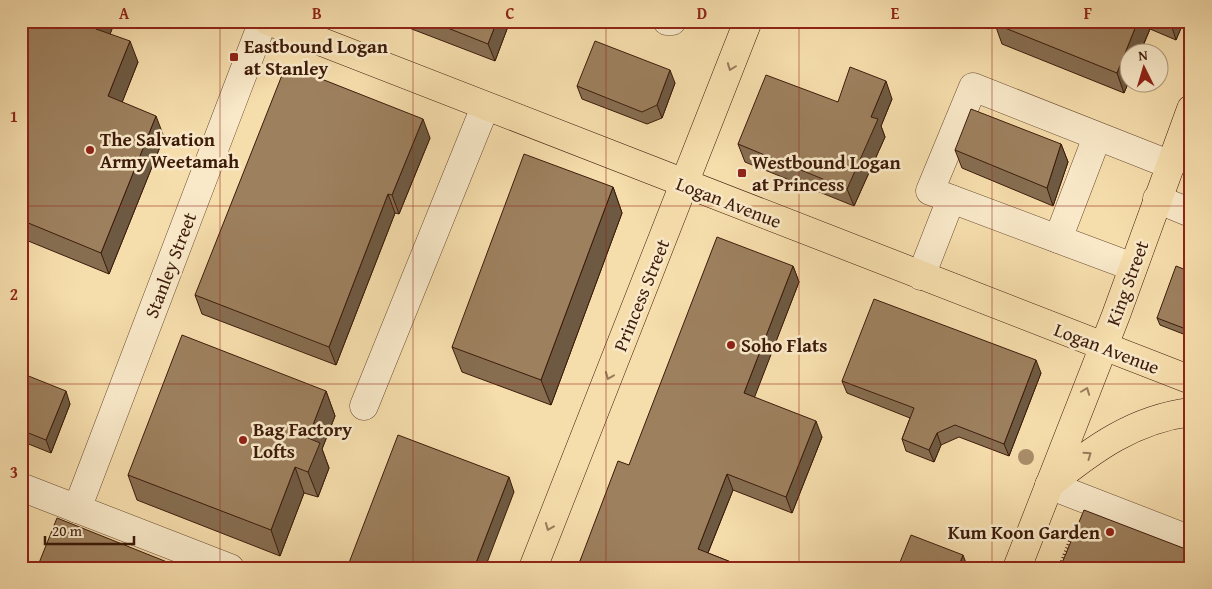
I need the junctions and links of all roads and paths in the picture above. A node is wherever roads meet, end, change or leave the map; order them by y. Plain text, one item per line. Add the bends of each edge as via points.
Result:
1 (263, 21) edge
2 (268, 21) edge
3 (667, 21) edge
4 (672, 21) edge
5 (748, 21) edge
6 (485, 107) junction
7 (1191, 110) edge
8 (1097, 137) junction
9 (1180, 154) edge
10 (685, 185) junction
11 (951, 199) junction
12 (1157, 199) junction
13 (1191, 213) edge
14 (1058, 239) junction
15 (1133, 267) junction
16 (921, 276) junction
17 (1104, 346) junction
18 (1191, 380) edge
19 (364, 406) dead end
20 (1191, 412) edge
21 (1049, 485) junction
22 (21, 487) edge
23 (76, 509) junction
24 (1191, 540) edge
25 (230, 568) edge
26 (533, 568) edge
27 (1017, 568) edge

1 - 23 street, Stanley Street
2 - 6 main road, Logan Avenue
3 - 4 street
5 -> 10 main road, Princess Street
6 - 10 main road, Logan Avenue
6 - 19 street
7 - 9 main road, King Street
8 - 9 street
8 - 11 street via 973,87 930,190
8 - 14 street
9 - 12 main road, King Street
10 - 16 main road, Logan Avenue
10 -> 26 main road, Princess Street
11 - 14 street
11 - 16 street
12 - 13 street
12 - 15 main road, King Street
14 - 15 street
15 - 17 main road, King Street
16 - 17 main road, Logan Avenue
17 - 18 main road, Logan Avenue
21 -> 17 main road, King Street
21 -> 20 main road via 1117,435 1155,420
21 - 24 street
21 - 27 main road, King Street
22 - 23 street
23 - 25 street

